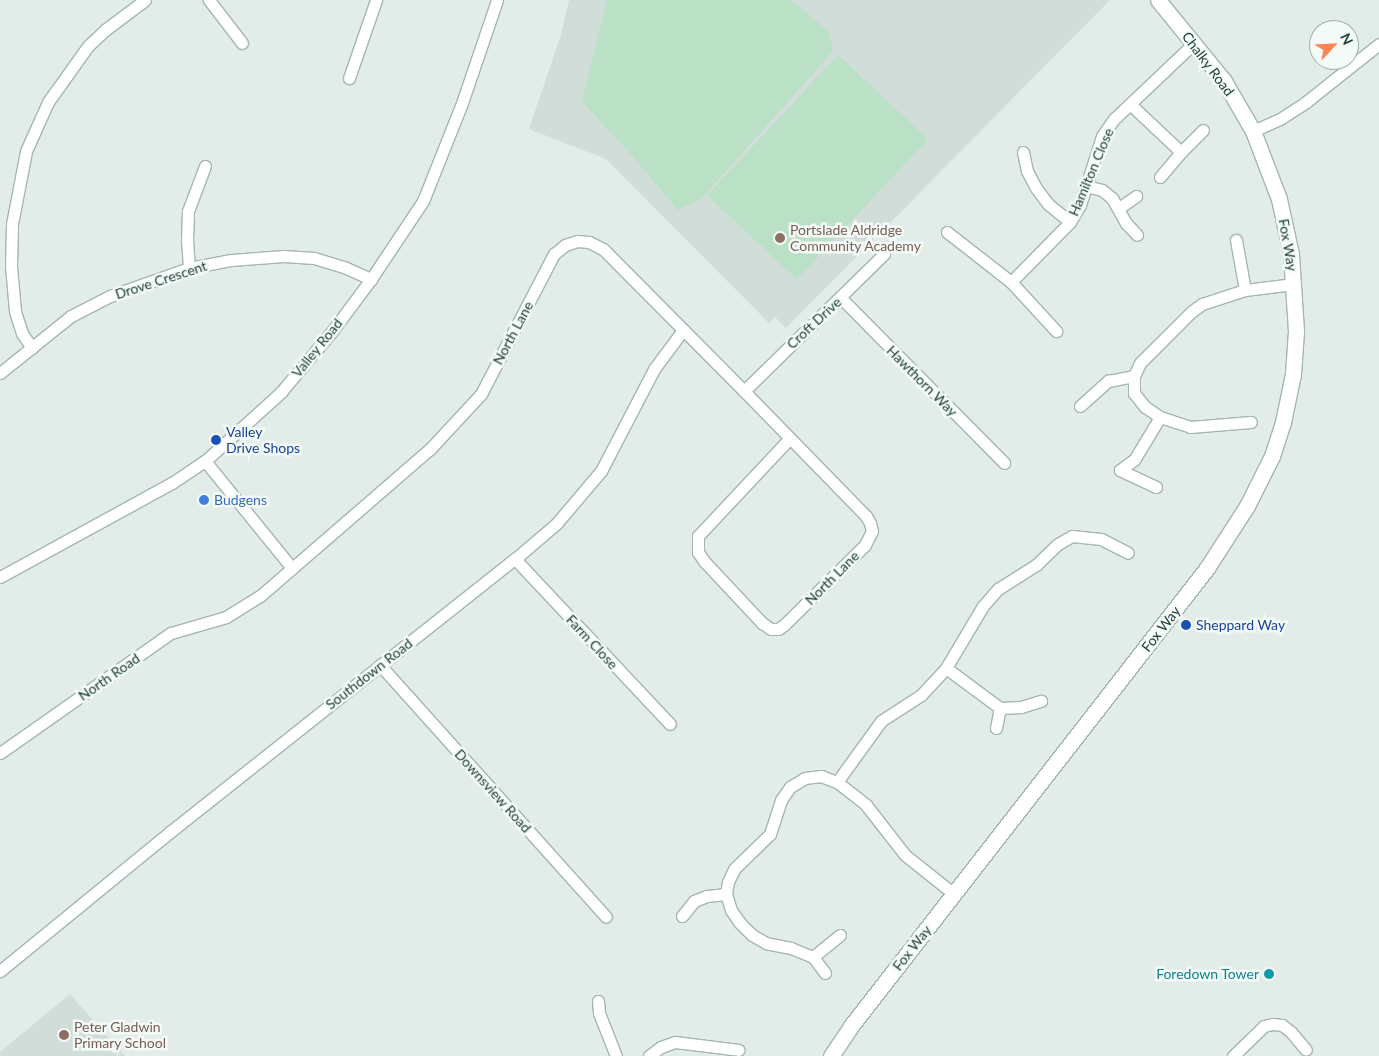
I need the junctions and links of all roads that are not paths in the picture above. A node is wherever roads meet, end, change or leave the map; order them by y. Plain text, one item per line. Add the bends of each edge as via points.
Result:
1 (145, 0) edge
2 (210, 0) edge
3 (376, 0) edge
4 (497, 0) edge
5 (1158, 0) edge
6 (242, 43) dead end
7 (1194, 43) junction
8 (1379, 44) edge
9 (349, 78) dead end
10 (1130, 104) junction
11 (1203, 130) dead end
12 (1253, 131) junction
13 (1023, 152) dead end
14 (1181, 152) junction
15 (205, 166) dead end
16 (1160, 177) dead end
17 (1086, 186) junction
18 (1136, 196) dead end
19 (1119, 208) junction
20 (1070, 222) junction
21 (6, 224) edge
22 (947, 232) dead end
23 (1137, 235) dead end
24 (1236, 240) dead end
25 (884, 254) dead end
26 (189, 268) junction
27 (372, 279) junction
28 (1010, 282) junction
29 (1294, 284) junction
30 (1245, 290) junction
31 (841, 298) junction
32 (683, 330) junction
33 (1056, 332) dead end
34 (32, 348) junction
35 (0, 373) edge
36 (1134, 376) junction
37 (744, 391) junction
38 (1080, 406) dead end
39 (1160, 417) junction
40 (1251, 422) dead end
41 (790, 438) junction
42 (205, 461) junction
43 (1004, 463) dead end
44 (1156, 487) dead end
45 (1128, 552) dead end
46 (515, 560) junction
47 (292, 568) junction
48 (0, 578) edge
49 (226, 617) joint
50 (380, 665) junction
51 (946, 668) junction
52 (1041, 701) dead end
53 (1000, 708) junction
54 (670, 724) dead end
55 (996, 728) dead end
56 (0, 753) edge
57 (837, 782) junction
58 (726, 894) junction
59 (954, 894) junction
60 (682, 916) dead end
61 (606, 917) dead end
62 (840, 935) dead end
63 (813, 957) junction
64 (0, 971) edge
65 (825, 973) dead end
66 (598, 1001) dead end
67 (739, 1050) dead end
68 (1306, 1050) dead end
69 (616, 1056) edge
70 (649, 1056) edge
71 (831, 1056) edge
72 (1233, 1056) edge

1 - 21 street via 88,46 48,102 26,151
2 - 6 street
3 - 9 street
4 - 27 street, Valley Road via 462,103 422,201
5 - 7 street, Chalky Road
7 - 10 street, Hamilton Close
7 - 12 street, Chalky Road via 1224,81
8 - 12 street via 1306,102
10 - 14 street
10 - 17 street, Hamilton Close via 1114,118 1102,136
11 - 14 street
12 - 29 street, Fox Way via 1279,199
13 - 20 street via 1036,188 1048,204
14 - 16 street
15 - 26 street via 188,211 186,240
17 - 19 street via 1102,190
17 - 20 street, Hamilton Close
18 - 19 street
19 - 23 street
20 - 28 street, Hamilton Close
21 - 34 street via 15,311 22,333
22 - 28 street
24 - 30 street
25 - 31 street, Croft Drive
26 - 27 street, Drove Crescent via 240,259 284,256 314,258
26 - 34 street, Drove Crescent via 110,296 71,316
27 - 42 street, Valley Road via 281,392
28 - 33 street
29 - 30 street
29 - 59 street, Fox Way via 1296,331 1293,374 1283,422 1272,456 1247,506 1171,616
30 - 36 street via 1217,297 1191,312 1140,363
31 - 37 street, Croft Drive
31 - 43 street, Hawthorn Way
32 - 37 street, North Lane
32 - 46 street, Southdown Road via 654,368 601,471 556,524
32 - 47 street, North Lane via 602,249 589,242 565,245 554,254 481,394 430,449
34 - 35 street, Drove Crescent
36 - 38 street via 1108,381
36 - 39 street via 1134,393 1145,407
37 - 41 street, North Lane
39 - 40 street via 1190,428
39 - 44 street via 1134,460 1120,470
41 - 41 street, North Lane via 866,516 872,531 865,544 784,625 771,629 704,561 698,552 698,536
42 - 47 street
42 - 48 street, Valley Road via 172,483
45 - 51 street via 1085,536 1072,536 1058,544 1036,565 998,589 982,606
46 - 50 street, Southdown Road
46 - 54 street, Farm Close
47 - 49 street, North Lane via 260,596
49 - 56 street, North Road via 171,633
50 - 61 street, Downsview Road
50 - 64 street, Southdown Road
51 - 53 street
51 - 57 street via 921,695 881,721
52 - 53 street via 1021,707
53 - 55 street
57 - 58 street via 821,776 805,778 790,787 781,800 770,834 734,869
57 - 59 street via 866,805 905,855
58 - 60 street via 694,901
58 - 63 street via 731,910 752,935
59 - 71 street, Fox Way
62 - 63 street
63 - 65 street
66 - 69 street via 599,1013
67 - 70 street via 675,1042
68 - 72 street via 1291,1032 1272,1024 1264,1026

